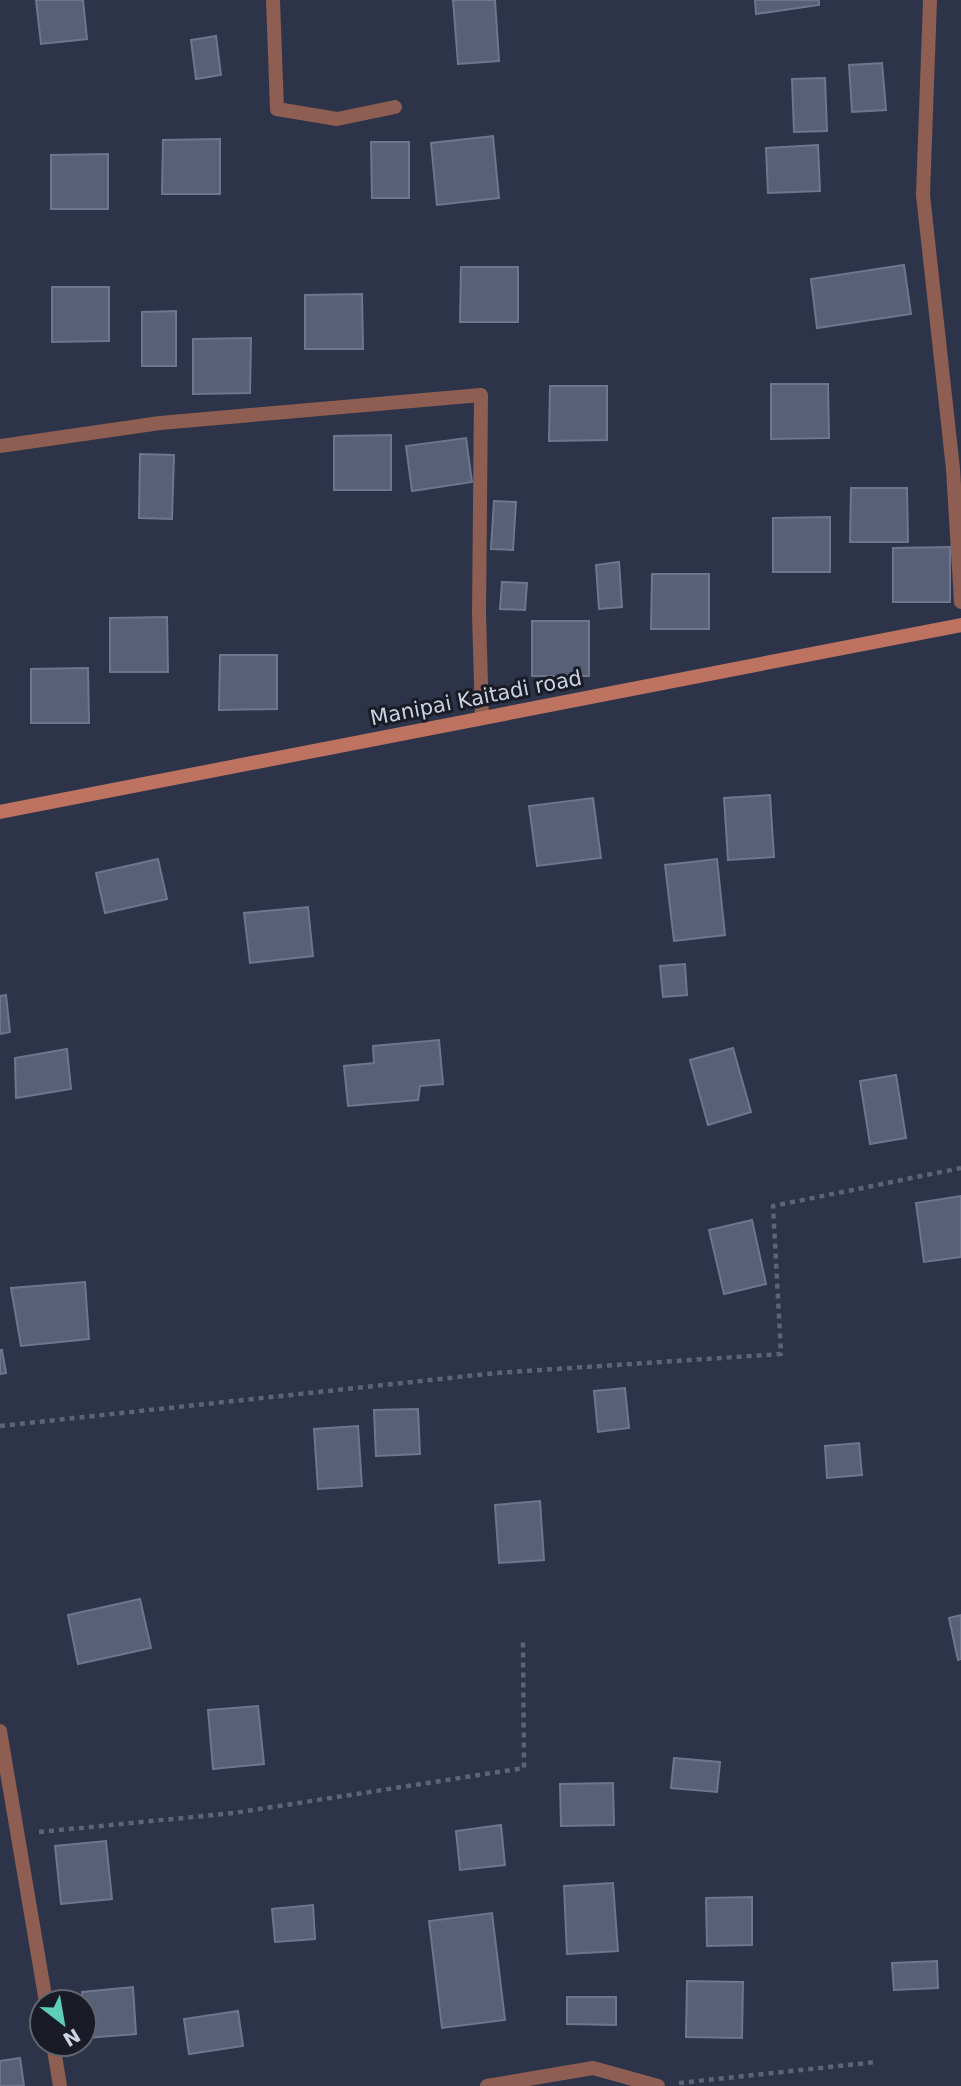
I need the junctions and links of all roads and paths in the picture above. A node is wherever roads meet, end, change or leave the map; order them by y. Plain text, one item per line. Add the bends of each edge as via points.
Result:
1 (273, 0) edge
2 (930, 0) edge
3 (395, 107) dead end
4 (0, 446) edge
5 (961, 602) edge
6 (961, 625) edge
7 (482, 718) junction
8 (0, 812) edge
9 (961, 1168) edge
10 (0, 1426) edge
11 (523, 1642) dead end
12 (0, 1731) edge
13 (17, 1834) junction
14 (44, 1988) edge
15 (55, 2058) edge
16 (876, 2062) dead end
17 (60, 2086) edge
18 (487, 2086) edge
19 (658, 2086) edge

1 - 3 street via 277,109 337,118
2 - 5 street via 923,195 953,469
4 - 7 street via 160,423 481,395
6 - 7 main road, Manipai Kaitadi road
7 - 8 main road, Manipai Kaitadi road
9 - 10 path via 773,1206 781,1354 496,1373
11 - 13 path via 524,1768 234,1813
12 - 13 street
13 - 14 street
15 - 17 street
16 - 19 path
18 - 19 street via 593,2068

